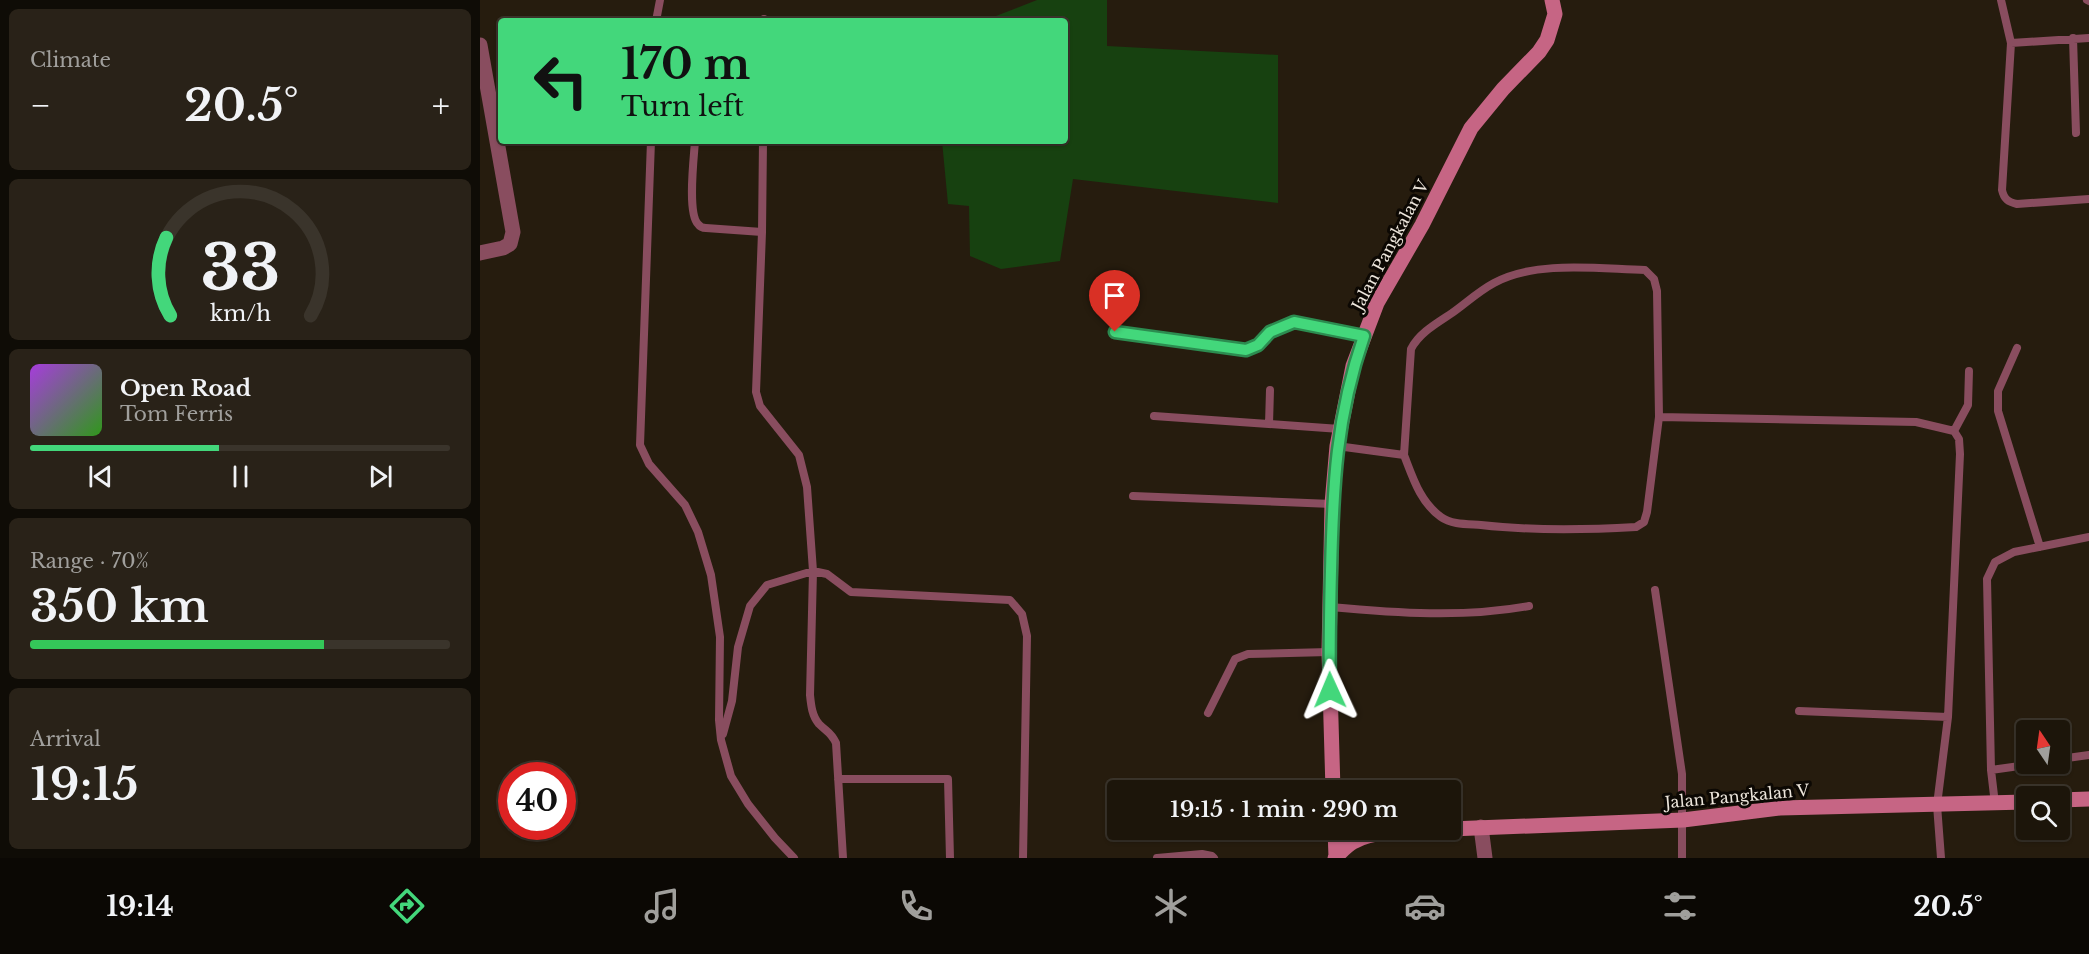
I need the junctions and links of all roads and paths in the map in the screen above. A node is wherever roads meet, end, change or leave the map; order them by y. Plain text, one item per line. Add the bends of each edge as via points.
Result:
1 (660, 0) edge
2 (1552, 0) edge
3 (2001, 0) edge
4 (657, 18) edge
5 (2073, 38) junction
6 (2089, 38) edge
7 (2011, 43) junction
8 (480, 45) edge
9 (2076, 133) dead end
10 (651, 144) edge
11 (695, 144) edge
12 (763, 144) edge
13 (2089, 199) edge
14 (762, 232) junction
15 (480, 253) edge
16 (1115, 332) dead end
17 (1364, 336) junction
18 (2018, 348) dead end
19 (1969, 371) dead end
20 (1270, 390) dead end
21 (1154, 416) dead end
22 (1659, 417) junction
23 (1269, 424) junction
24 (1340, 429) junction
25 (1954, 431) junction
26 (1337, 446) junction
27 (1404, 455) junction
28 (1133, 496) dead end
29 (1332, 504) junction
30 (2089, 537) edge
31 (2040, 547) junction
32 (813, 571) junction
33 (1655, 590) dead end
34 (1529, 606) dead end
35 (1330, 607) junction
36 (1329, 652) junction
37 (1799, 711) dead end
38 (1208, 713) dead end
39 (1948, 717) junction
40 (721, 740) junction
41 (2089, 755) edge
42 (2070, 758) edge
43 (2016, 767) edge
44 (1991, 770) junction
45 (838, 778) junction
46 (1333, 780) edge
47 (2089, 799) edge
48 (2070, 800) edge
49 (2016, 803) edge
50 (1995, 804) junction
51 (1937, 805) junction
52 (1683, 820) junction
53 (1481, 827) junction
54 (1461, 828) edge
55 (1335, 840) edge
56 (1358, 840) edge
57 (1335, 857) edge
58 (794, 858) edge
59 (843, 858) edge
60 (950, 858) edge
61 (1023, 858) edge
62 (1157, 858) edge
63 (1214, 858) edge
64 (1485, 858) edge
65 (1682, 858) edge
66 (1941, 858) edge

1 - 4 lane
2 - 17 street, Jalan Pangkalan V via 1555,14 1547,40 1471,128 1422,225 1389,279
3 - 7 lane
5 - 6 lane
5 - 7 lane
5 - 9 lane
7 - 13 lane via 2003,196 2009,203 2017,204
8 - 15 street via 513,232 510,244
10 - 40 lane via 640,445 649,464 685,505 711,575 720,637
11 - 14 lane via 692,195 698,225
12 - 14 lane
14 - 32 lane via 756,392 760,405 799,455 807,487
16 - 17 lane via 1246,350 1258,345 1270,332 1294,322
17 - 24 street, Jalan Pangkalan V via 1349,381
18 - 31 lane via 1998,391 1998,411
19 - 25 lane via 1968,405
20 - 23 lane
21 - 23 lane
22 - 25 lane via 1916,422
22 - 27 lane via 1647,512 1644,522 1636,527 1572,531 1451,522 1422,497
22 - 27 lane via 1657,291 1650,274 1645,270 1534,271 1494,283 1415,341 1411,349
23 - 24 lane
24 - 26 street, Jalan Pangkalan V
25 - 39 lane via 1960,454
26 - 27 lane
26 - 29 street, Jalan Pangkalan V
28 - 29 lane
29 - 35 street, Jalan Pangkalan V
30 - 31 lane
31 - 44 lane via 2014,552 1995,562 1987,579
32 - 40 lane via 767,585 750,606 738,647 732,701
32 - 45 lane via 812,712 836,743
32 - 61 lane via 827,574 851,592 1010,600 1022,614 1027,636
33 - 52 lane via 1682,774
34 - 35 lane via 1475,614
35 - 36 street, Jalan Pangkalan V
36 - 38 lane via 1248,654 1235,659
36 - 46 street, Jalan Pangkalan V
37 - 39 lane
39 - 51 lane
40 - 58 lane via 731,776 748,804
41 - 42 lane
43 - 44 lane
44 - 50 lane
45 - 59 lane
45 - 60 lane via 948,779
47 - 48 street
49 - 50 street, Jalan Pangkalan V
50 - 51 street, Jalan Pangkalan V
51 - 52 street, Jalan Pangkalan V via 1780,808
51 - 66 lane
52 - 53 street, Jalan Pangkalan V
52 - 65 lane
53 - 54 street, Jalan Pangkalan V
53 - 64 street
55 - 57 street, Jalan Pangkalan V
56 - 57 street, Jalan Pangkalan V
62 - 63 lane via 1202,854

